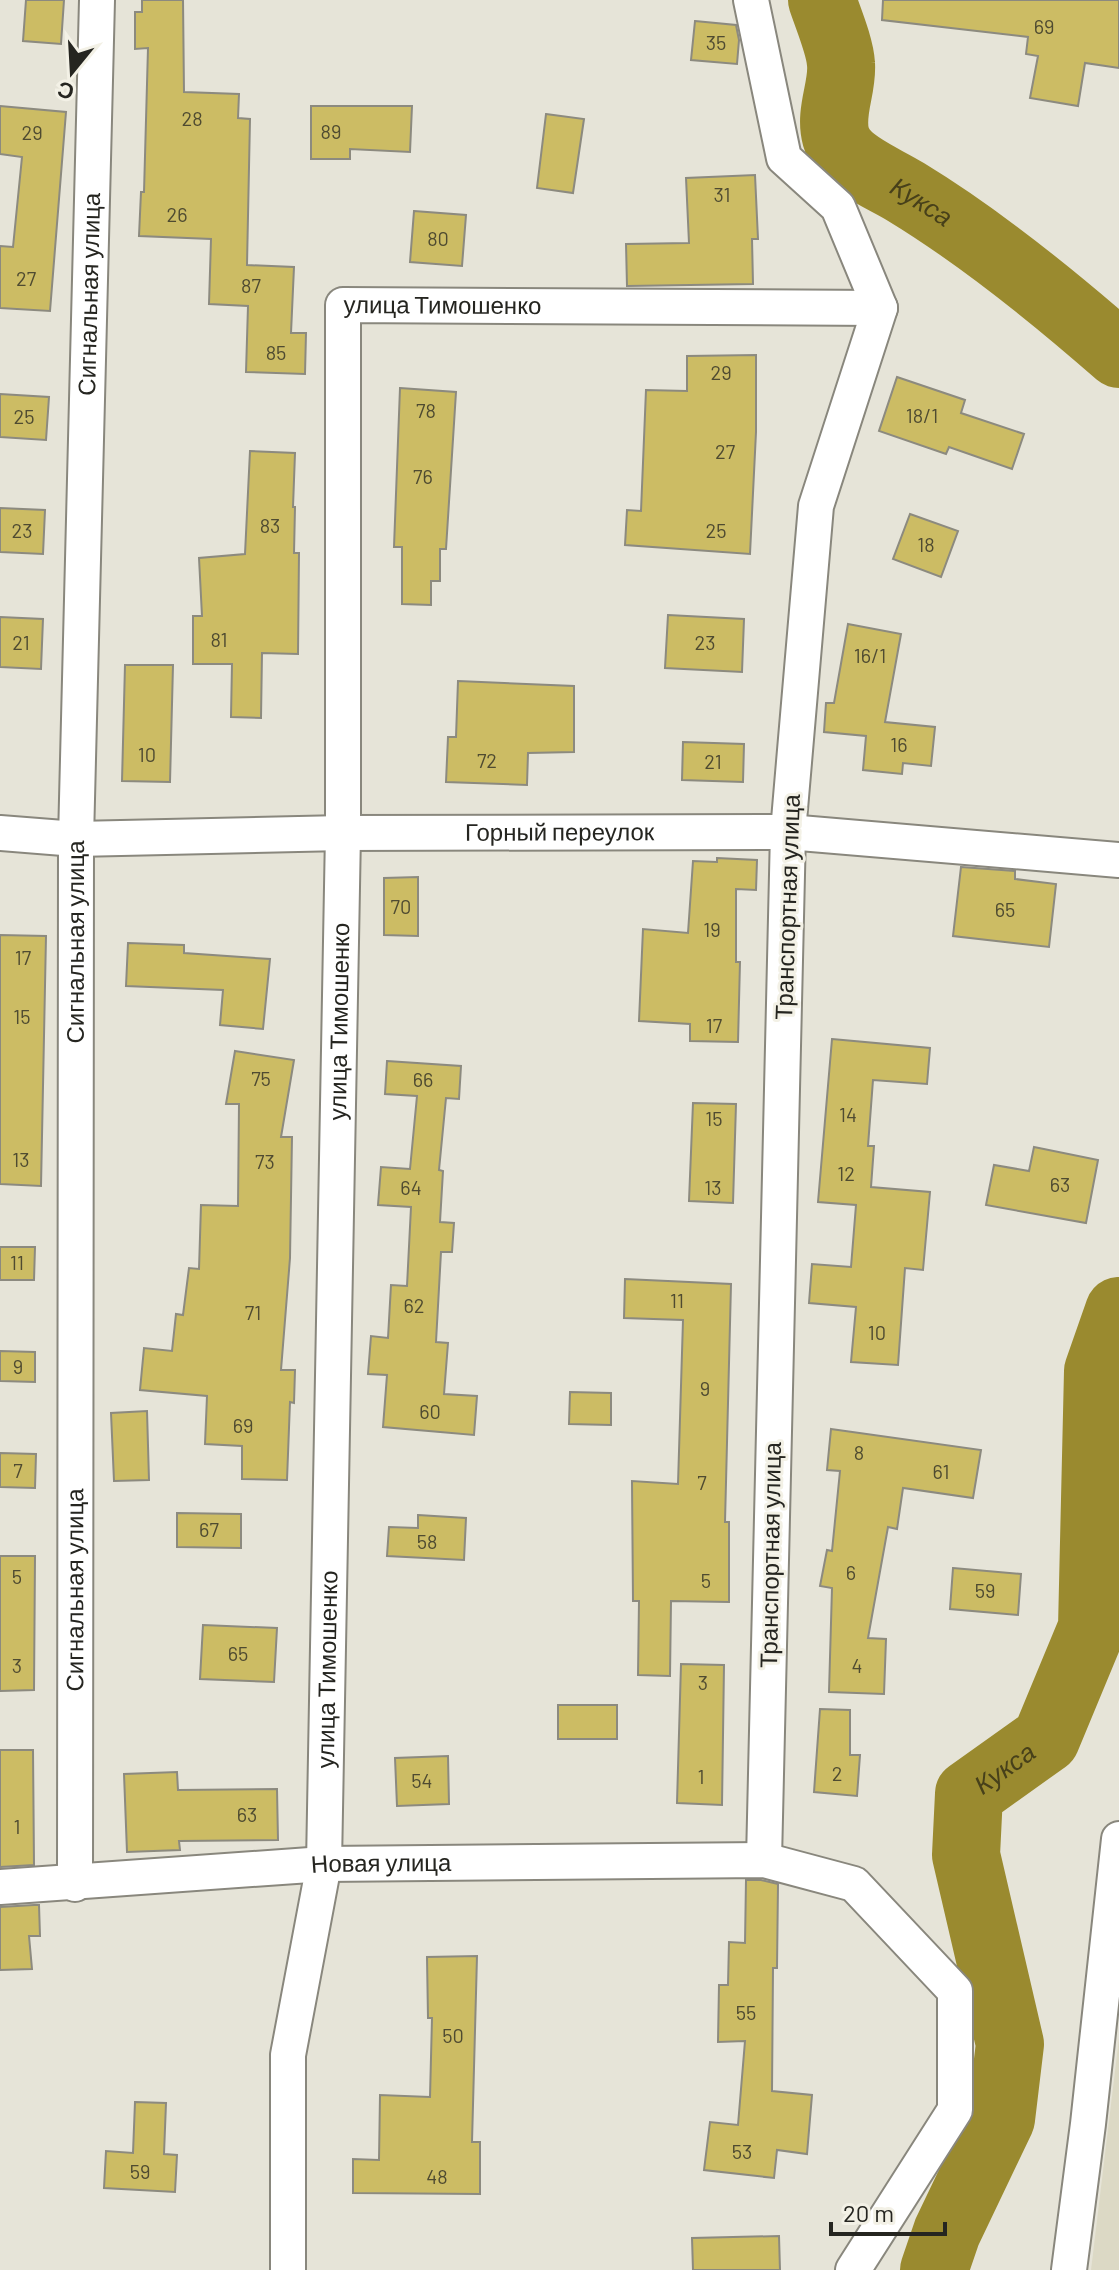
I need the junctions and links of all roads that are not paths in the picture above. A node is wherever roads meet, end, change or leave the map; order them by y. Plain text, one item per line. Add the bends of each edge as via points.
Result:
1 (97, 0) edge
2 (751, 0) edge
3 (880, 308) junction
4 (788, 832) junction
5 (0, 833) edge
6 (343, 833) junction
7 (76, 839) junction
8 (1119, 860) edge
9 (1119, 1839) edge
10 (764, 1860) junction
11 (324, 1864) junction
12 (75, 1884) junction
13 (0, 1887) edge
14 (288, 2270) edge
15 (853, 2270) edge
16 (1069, 2270) edge

1 - 7 street, Сигнальная улица
2 - 3 street via 784,158 838,207
3 - 4 street, Транспортная улица via 816,506
3 - 6 street, улица Тимошенко via 343,305
4 - 6 street, Горный переулок
4 - 8 street, Горный переулок
4 - 10 street, Транспортная улица
5 - 7 street, Горный переулок
6 - 7 street, Горный переулок
6 - 11 street, улица Тимошенко
7 - 12 street, Сигнальная улица
9 - 16 street
10 - 11 street, Новая улица
10 - 15 street, Новая улица via 854,1884 955,1991 955,2110
11 - 12 street, Новая улица
11 - 14 street, улица Тимошенко via 288,2055
12 - 13 street, Новая улица

